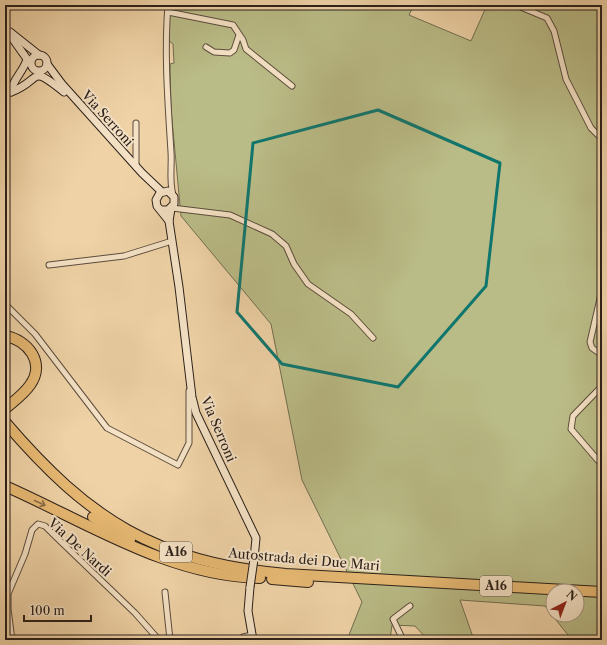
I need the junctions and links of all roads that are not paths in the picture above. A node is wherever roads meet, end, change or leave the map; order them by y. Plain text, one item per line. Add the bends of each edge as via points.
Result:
1 (168, 5) edge
2 (516, 5) edge
3 (168, 12) junction
4 (5, 28) edge
5 (239, 36) junction
6 (19, 40) junction
7 (206, 47) dead end
8 (39, 55) junction
9 (32, 61) junction
10 (47, 64) junction
11 (40, 71) junction
12 (22, 81) junction
13 (62, 84) junction
14 (292, 86) dead end
15 (11, 92) junction
16 (74, 97) junction
17 (5, 98) edge
18 (136, 123) dead end
19 (602, 139) edge
20 (136, 167) junction
21 (164, 191) junction
22 (174, 204) junction
23 (162, 210) junction
24 (169, 221) junction
25 (172, 241) junction
26 (49, 265) dead end
27 (602, 290) edge
28 (5, 304) edge
29 (8, 338) edge
30 (373, 338) dead end
31 (602, 355) edge
32 (602, 386) edge
33 (190, 399) junction
34 (7, 407) edge
35 (5, 417) edge
36 (5, 422) edge
37 (5, 433) edge
38 (602, 466) edge
39 (5, 486) edge
40 (74, 494) junction
41 (260, 578) junction
42 (390, 584) junction
43 (165, 592) dead end
44 (602, 592) edge
45 (545, 595) edge
46 (585, 598) edge
47 (602, 599) edge
48 (410, 606) dead end
49 (252, 638) edge
50 (12, 640) edge
51 (159, 640) edge
52 (170, 640) edge
53 (240, 640) edge
54 (403, 640) edge
55 (482, 640) edge
56 (506, 640) edge

1 - 3 street
2 - 19 street via 546,18 554,31 566,79 591,128
3 - 5 street via 231,24
3 - 21 street via 167,53 172,158
4 - 6 main road
4 - 15 main road via 27,59 25,68 13,84
5 - 7 street via 234,50 230,53 214,52
5 - 14 street via 246,48
6 - 8 main road
6 - 9 main road
8 - 9 main road
8 - 10 main road via 45,57
9 - 11 main road via 35,69
9 - 12 main road
10 - 11 main road via 45,69
10 - 13 main road
11 - 12 main road
11 - 13 main road
12 - 15 main road
13 - 16 main road, Via Serroni
15 - 16 main road via 37,76 45,76
15 - 17 main road
16 - 20 main road, Via Serroni
18 - 20 street
20 - 21 main road, Via Serroni via 153,185
21 - 22 main road
21 - 23 main road, Via Serroni via 156,203
22 - 23 main road
22 - 24 main road, Via Serroni
22 - 30 street via 230,215 272,234 286,246 297,269 308,284 351,314
23 - 24 main road, Via Serroni
24 - 25 main road, Via Serroni
25 - 26 street via 124,256
25 - 33 main road, Via Serroni via 180,287
27 - 31 street via 590,342 592,348
28 - 33 street via 35,334 107,428 178,465 189,443
29 - 34 highway via 24,344 31,351 36,370 30,385
32 - 38 street via 573,416 571,429
33 - 49 main road, Via Serroni, bridge via 256,538 248,611
35 - 40 highway
36 - 40 highway, Autostrada dei Due Mari / A16 via 35,457
37 - 41 highway, Autostrada dei Due Mari / A16 via 70,500 128,539 182,562
39 -> 41 highway via 181,566 216,575
40 - 42 highway, Autostrada dei Due Mari / A16 via 131,533 166,549 201,560 261,571
41 - 42 highway, Autostrada dei Due Mari / A16
42 - 44 highway, Autostrada dei Due Mari / A16
42 - 45 highway, Autostrada dei Due Mari / A16
43 - 52 street
46 - 47 highway
48 - 54 street via 393,619
49 - 53 street via 243,637
50 - 51 street, Via De Nardi via 8,594 32,530 38,524 55,536
55 - 56 street

